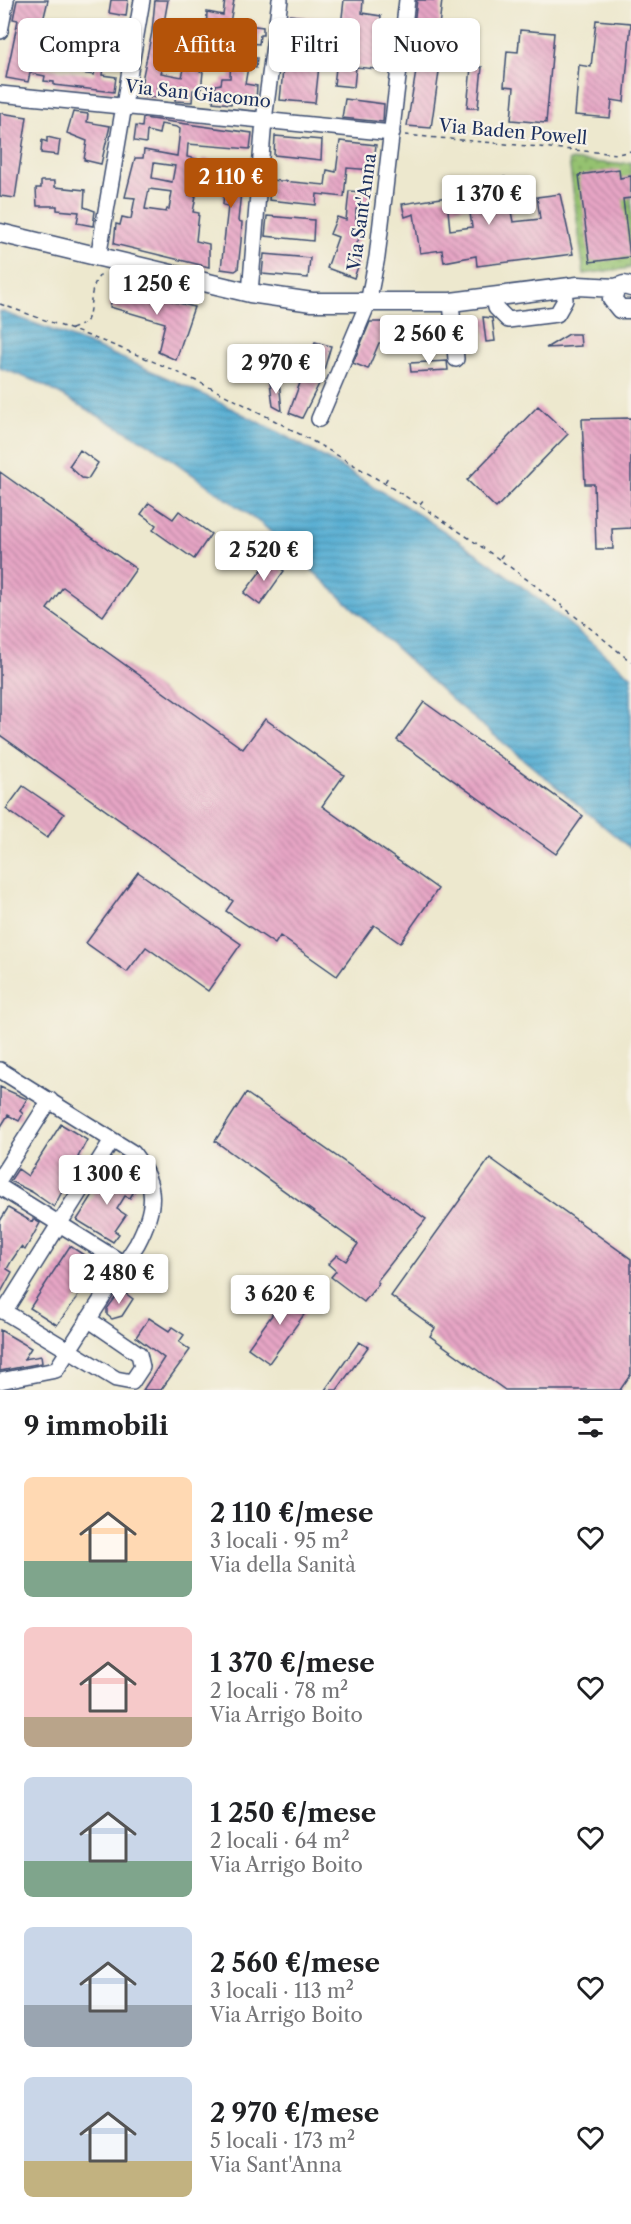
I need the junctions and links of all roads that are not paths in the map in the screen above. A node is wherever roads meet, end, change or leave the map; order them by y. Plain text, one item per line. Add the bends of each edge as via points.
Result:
1 (6, 0) edge
2 (142, 0) edge
3 (280, 0) edge
4 (407, 0) edge
5 (0, 31) edge
6 (0, 94) edge
7 (124, 105) junction
8 (264, 120) junction
9 (392, 134) junction
10 (0, 233) edge
11 (102, 259) junction
12 (564, 288) junction
13 (614, 290) edge
14 (250, 293) junction
15 (494, 297) junction
16 (451, 302) junction
17 (368, 303) junction
18 (630, 311) edge
19 (456, 359) dead end
20 (319, 419) dead end
21 (0, 1070) edge
22 (50, 1100) junction
23 (112, 1140) junction
24 (0, 1178) edge
25 (0, 1187) edge
26 (59, 1224) junction
27 (124, 1264) junction
28 (2, 1311) edge
29 (88, 1319) junction
30 (68, 1351) junction
31 (0, 1381) edge
32 (121, 1386) edge

1 - 5 street
2 - 7 street
3 - 8 street
4 - 9 street, Via Sant'Anna
6 - 7 street, Via San Giacomo
7 - 8 street, Via San Giacomo
7 - 11 street
8 - 9 street, Via San Giacomo
8 - 14 street
9 - 17 street, Via Sant'Anna
10 - 11 main road
11 - 14 main road
12 - 13 main road
12 - 15 main road
12 - 15 street via 565,300 556,314 508,320 496,308
13 - 18 main road via 616,307
14 - 17 main road via 312,302
15 - 16 main road
16 - 17 main road
16 - 19 street
17 - 20 street, Via Sant'Anna
21 - 22 street
22 - 23 street
22 - 24 street
23 - 26 street
23 - 27 street via 133,1153 151,1186 145,1229
25 - 26 street
26 - 27 street
26 - 28 street
27 - 29 street
28 - 30 street
29 - 30 street
29 - 32 street via 139,1354 142,1367 132,1382
30 - 31 street via 56,1370
30 - 32 street

